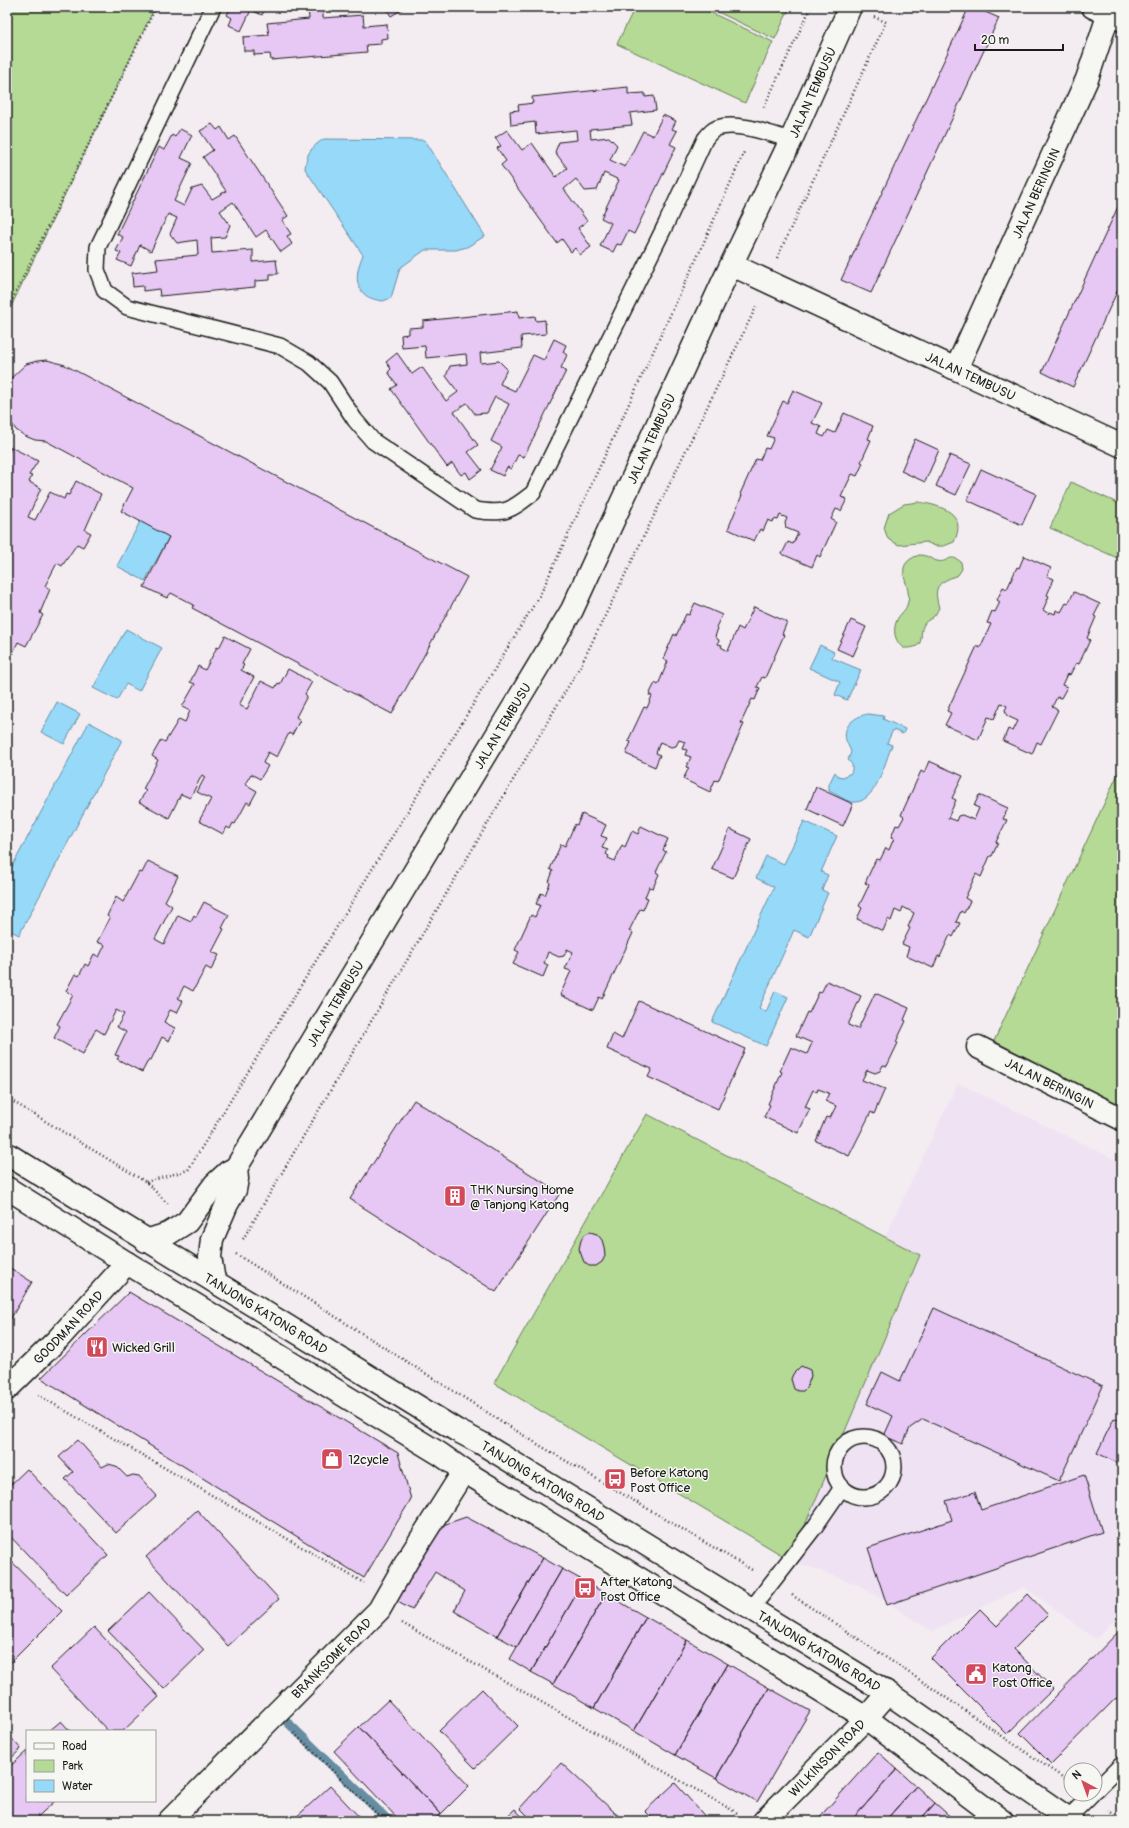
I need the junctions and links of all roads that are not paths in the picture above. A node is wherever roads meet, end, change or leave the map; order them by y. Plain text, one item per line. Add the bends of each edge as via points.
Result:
1 (213, 7) edge
2 (850, 7) edge
3 (1108, 12) edge
4 (791, 140) junction
5 (732, 265) junction
6 (956, 369) junction
7 (1122, 446) edge
8 (978, 1047) dead end
9 (1122, 1119) edge
10 (7, 1154) edge
11 (236, 1168) junction
12 (7, 1188) edge
13 (146, 1241) junction
14 (127, 1263) junction
15 (214, 1281) junction
16 (7, 1389) edge
17 (464, 1471) junction
18 (841, 1489) junction
19 (752, 1608) junction
20 (888, 1692) junction
21 (866, 1718) junction
22 (1120, 1769) edge
23 (1103, 1784) edge
24 (1085, 1802) edge
25 (754, 1819) edge
26 (1070, 1820) edge
27 (169, 1821) edge
28 (1002, 1821) edge

1 - 4 lane via 98,247 97,270 106,291 127,307 280,346 310,364 330,382 355,420 373,441 475,510 495,514 514,508 533,492 666,224 705,139 715,129 730,126
2 - 4 street, JALAN TEMBUSU
3 - 6 street, JALAN BERINGIN via 1086,79
4 - 5 street, JALAN TEMBUSU
5 - 6 street, JALAN TEMBUSU
5 - 11 street, JALAN TEMBUSU via 572,610
6 - 7 street, JALAN TEMBUSU
8 - 9 street, JALAN BERINGIN
10 - 13 street, TANJONG KATONG ROAD
11 - 13 street via 215,1184 187,1222 168,1234
11 - 15 street via 235,1190 212,1239 210,1257
12 - 14 street
13 - 15 street, TANJONG KATONG ROAD
14 - 16 street, GOODMAN ROAD via 58,1339
14 - 17 street
15 - 19 street, TANJONG KATONG ROAD
17 - 21 street
17 - 27 street, BRANKSOME ROAD via 383,1604
18 - 18 lane via 834,1474 834,1459 842,1445 857,1438 873,1438 886,1446 894,1460 893,1476 885,1490 871,1497 855,1497
18 - 19 lane
19 - 20 street, TANJONG KATONG ROAD
20 - 21 street, WILKINSON ROAD
20 - 26 street, TANJONG KATONG ROAD
21 - 25 street, WILKINSON ROAD
21 - 28 street
22 - 23 lane
24 - 26 lane

